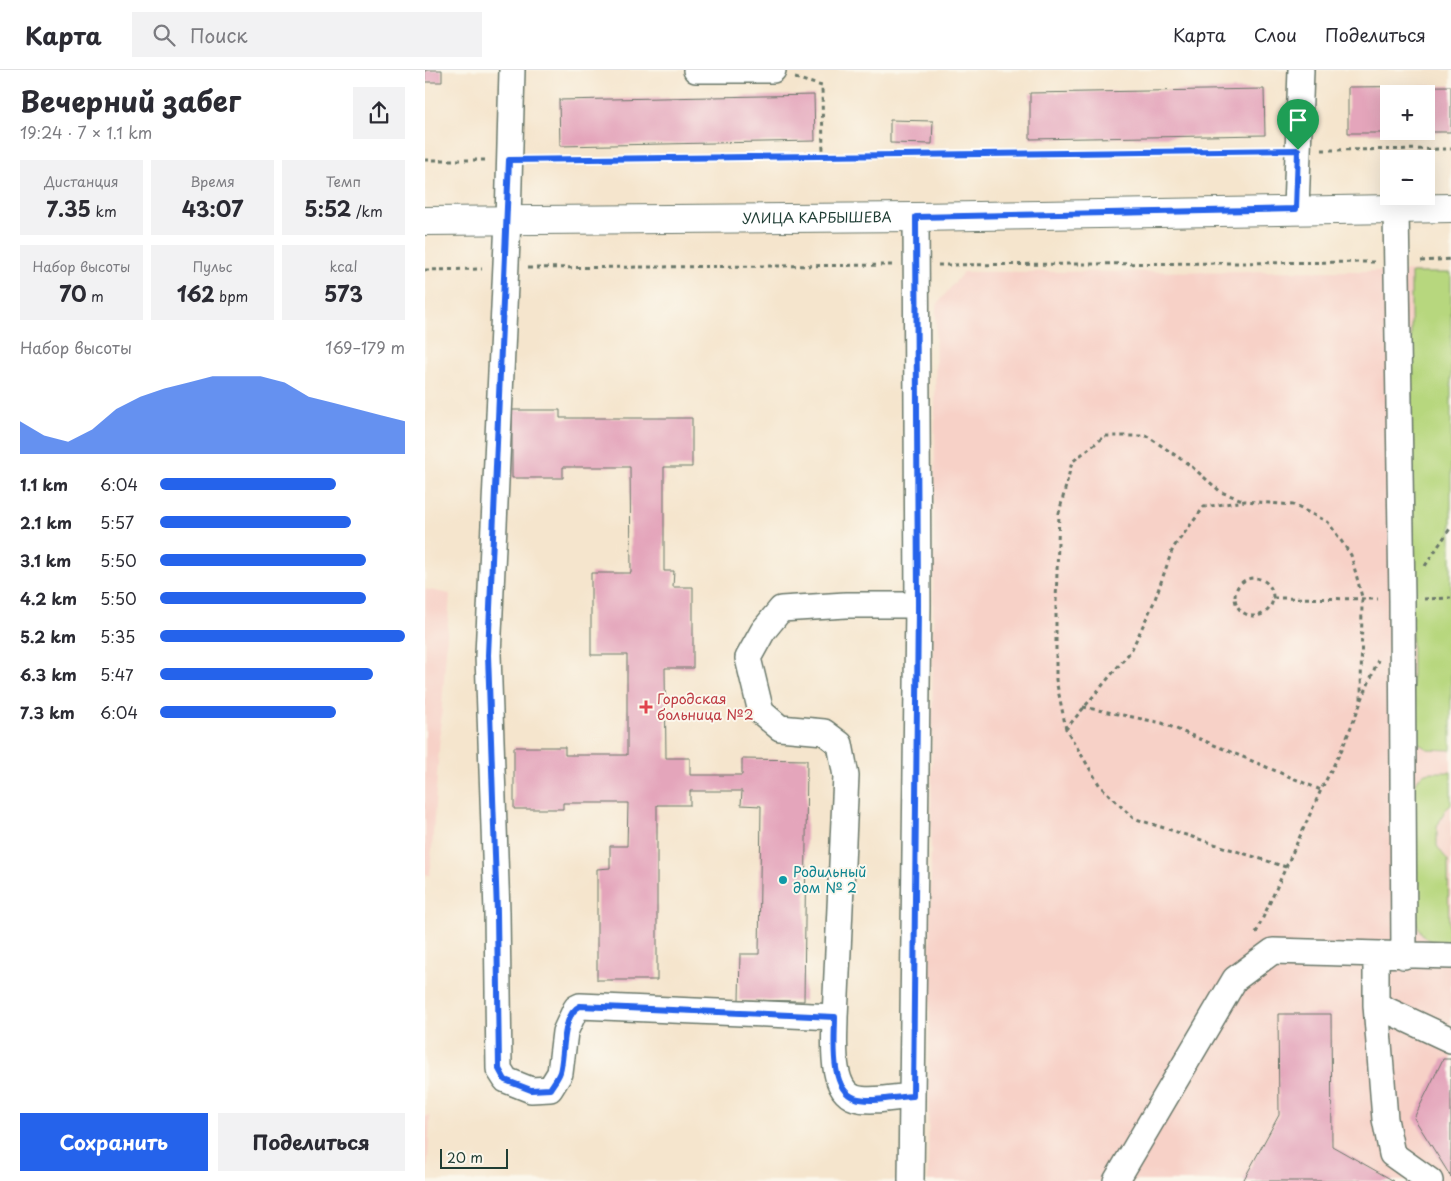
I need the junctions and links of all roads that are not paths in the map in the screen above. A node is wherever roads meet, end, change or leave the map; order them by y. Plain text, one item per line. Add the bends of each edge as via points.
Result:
1 (512, 70) edge
2 (696, 70) edge
3 (1301, 70) edge
4 (773, 71) edge
5 (1451, 208) edge
6 (1296, 209) junction
7 (1397, 210) junction
8 (916, 217) junction
9 (508, 220) junction
10 (425, 221) edge
11 (918, 605) junction
12 (1376, 954) junction
13 (1404, 956) junction
14 (1451, 956) edge
15 (1376, 1005) junction
16 (835, 1017) junction
17 (1451, 1040) edge
18 (913, 1096) junction
19 (911, 1181) edge
20 (1116, 1181) edge
21 (1430, 1181) edge

1 - 9 street
2 - 4 street
3 - 6 street
5 - 7 main road, УЛИЦА КАРБЫШЕВА
6 - 7 main road, УЛИЦА КАРБЫШЕВА
6 - 8 main road, УЛИЦА КАРБЫШЕВА
7 - 13 street
8 - 9 main road, УЛИЦА КАРБЫШЕВА
8 - 11 street
9 - 10 main road, УЛИЦА КАРБЫШЕВА
9 - 16 street via 488,655 499,1069 505,1080 531,1090 550,1089 560,1073 565,1032 580,1006
11 - 16 street via 846,604 781,610 763,631 748,658 761,712 780,728 824,732 840,744 846,776
11 - 18 street
12 - 13 street
12 - 15 street
12 - 20 street via 1273,951 1235,979
13 - 14 street
15 - 17 street
15 - 21 street via 1385,1118 1392,1154
16 - 18 street via 837,1073 839,1086 844,1092 854,1098 865,1099
18 - 19 street

